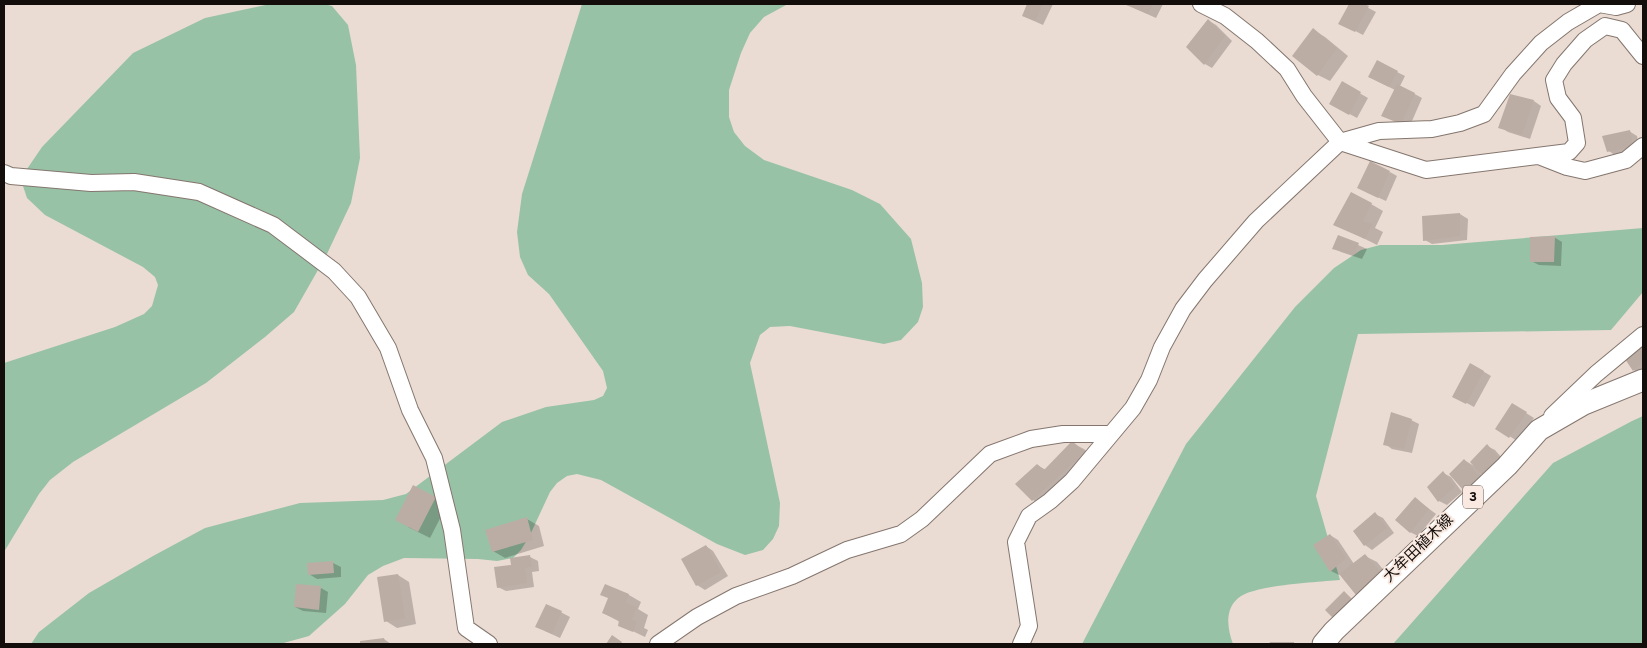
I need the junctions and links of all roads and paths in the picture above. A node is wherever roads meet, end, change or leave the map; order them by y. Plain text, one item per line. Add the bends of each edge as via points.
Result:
1 (1201, 4) edge
2 (1599, 4) edge
3 (1628, 4) edge
4 (1228, 10) edge
5 (1643, 56) edge
6 (1340, 142) junction
7 (1643, 146) edge
8 (1537, 155) junction
9 (4, 173) edge
10 (1643, 335) edge
11 (1643, 380) edge
12 (1110, 434) junction
13 (1507, 466) junction
14 (489, 644) edge
15 (658, 644) edge
16 (1021, 644) edge
17 (1323, 644) edge

1 - 4 street
2 - 3 street via 1616,7
2 - 6 street via 1541,43 1484,114 1432,129 1380,131
4 - 6 street via 1287,69
5 - 8 street via 1622,30 1606,26 1585,40 1554,80 1558,98 1573,118 1576,143 1569,152
6 - 8 street via 1426,170
6 - 12 street via 1256,221 1194,294 1162,347 1133,408
7 - 8 street via 1626,160 1585,171
9 - 14 street via 91,183 134,182 199,192 273,226 334,271 358,297 388,348 410,410 434,458 452,530 466,628
10 - 13 street via 1546,421
11 - 13 main road, 大牟田植木線 / 3 via 1584,404 1540,430
12 - 15 street via 1063,434 1031,439 990,454 922,519 901,534 847,550 792,576 736,596 697,617
12 - 16 street via 1072,481 1029,516 1016,542 1029,626
13 - 17 main road, 大牟田植木線 / 3

